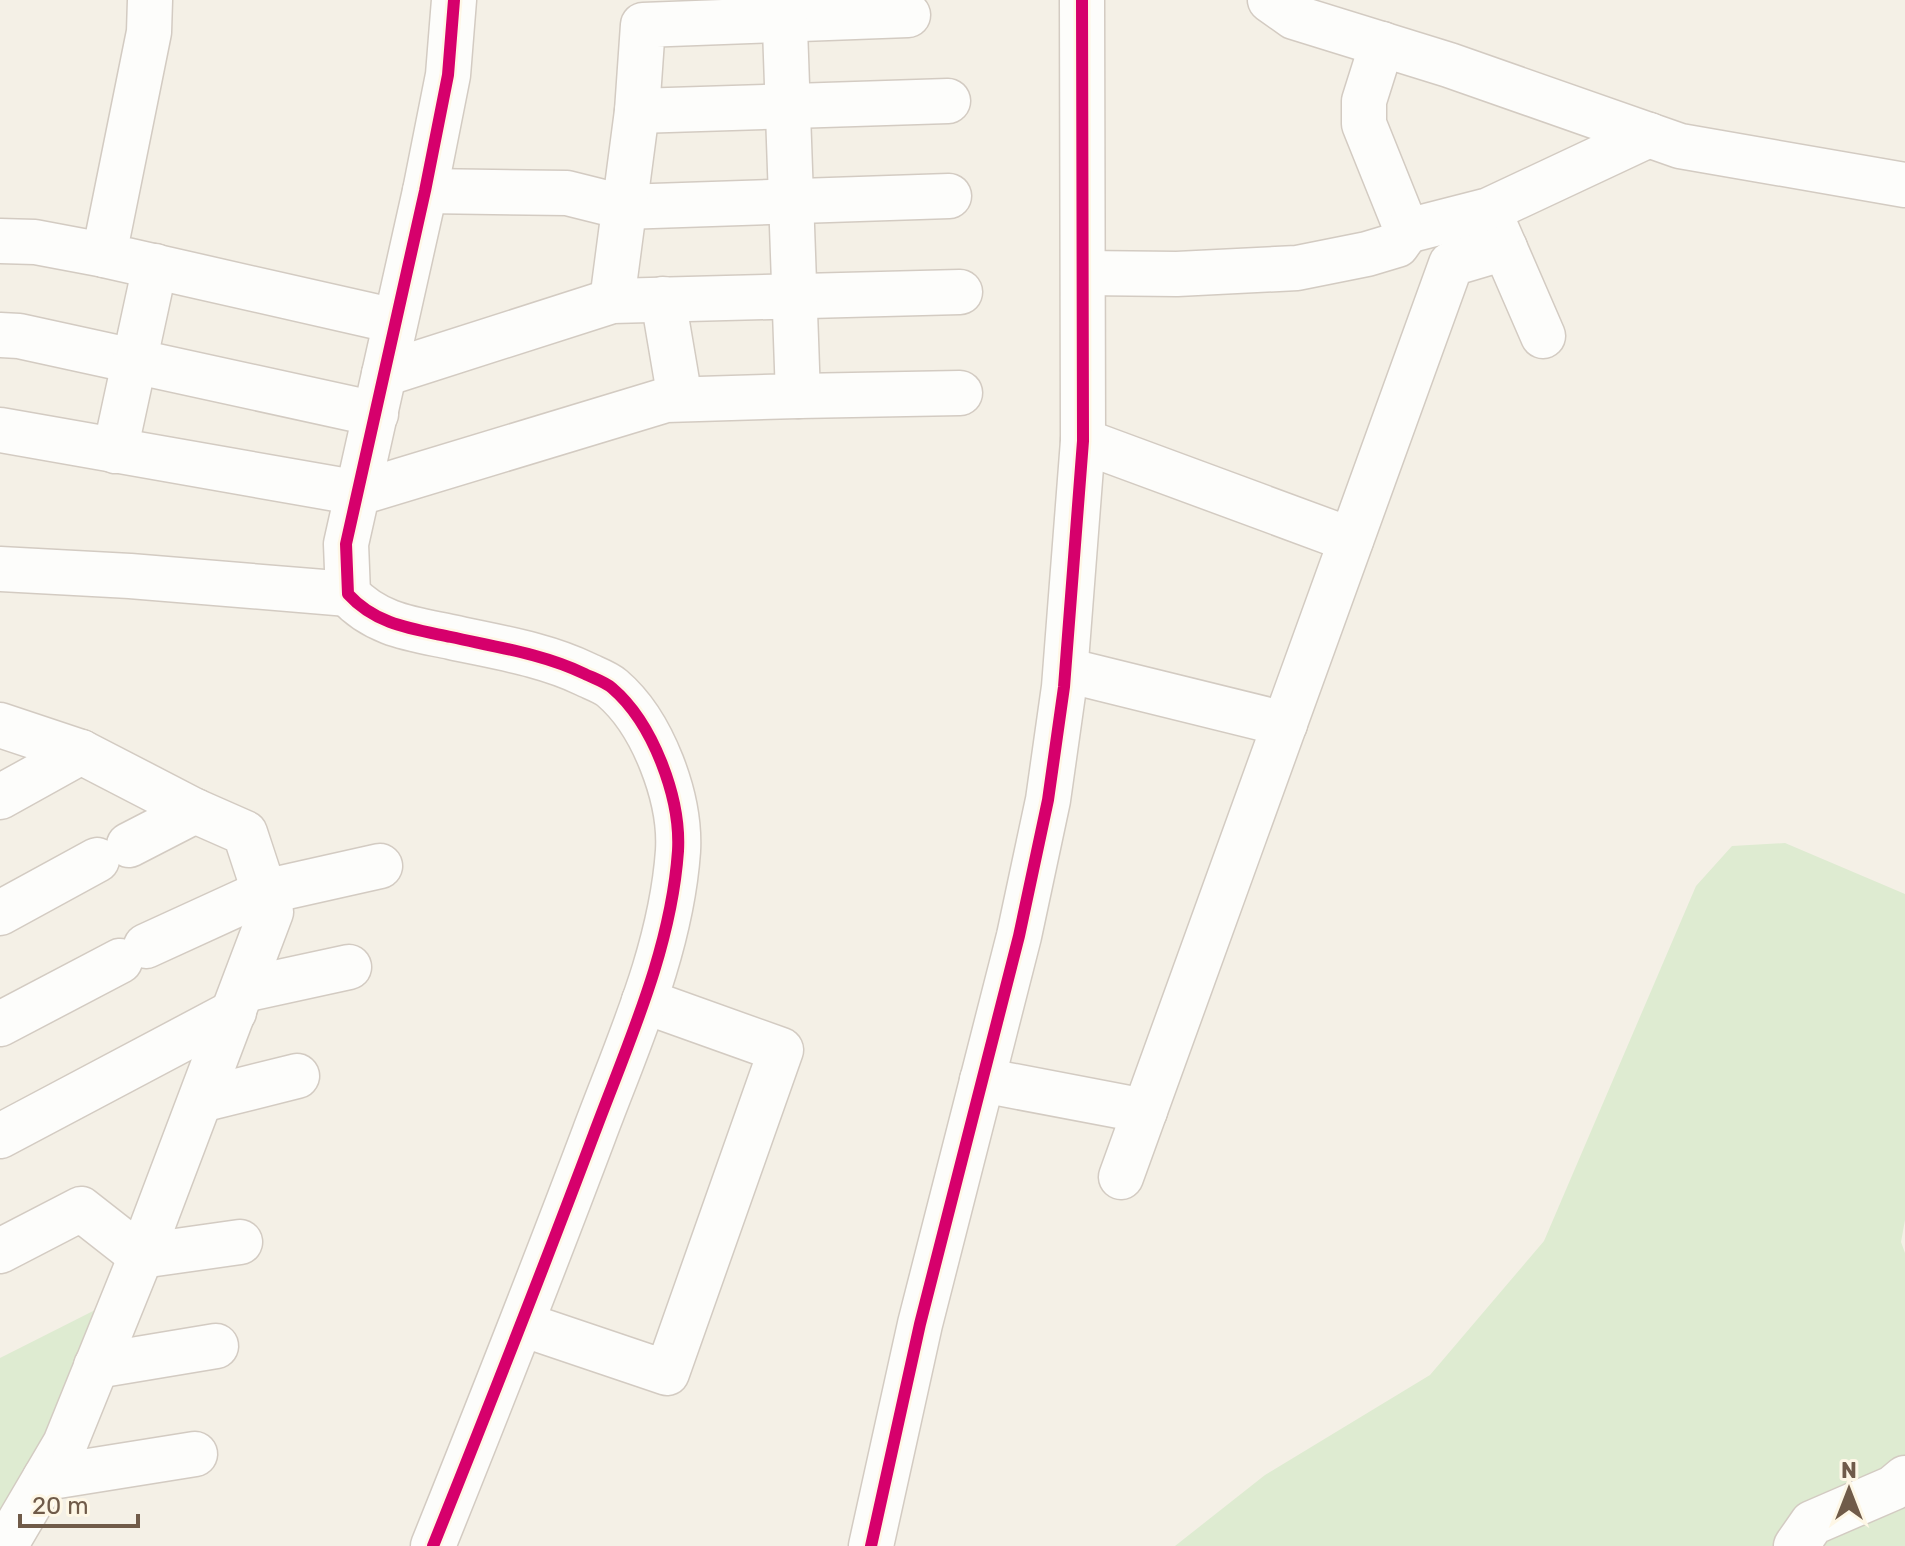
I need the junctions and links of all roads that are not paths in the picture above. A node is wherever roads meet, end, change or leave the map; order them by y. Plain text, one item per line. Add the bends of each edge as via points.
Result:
1 (150, 0) edge
2 (454, 0) edge
3 (1082, 0) edge
4 (1270, 0) edge
5 (785, 10) edge
6 (908, 15) dead end
7 (1382, 44) junction
8 (948, 101) dead end
9 (788, 106) junction
10 (637, 111) junction
11 (1649, 135) junction
12 (1905, 185) edge
13 (425, 191) junction
14 (949, 196) dead end
15 (791, 201) junction
16 (623, 207) junction
17 (1497, 229) junction
18 (1407, 231) junction
19 (0, 241) edge
20 (104, 255) junction
21 (155, 266) junction
22 (1084, 273) junction
23 (960, 292) dead end
24 (794, 295) junction
25 (663, 299) junction
26 (612, 301) junction
27 (395, 321) junction
28 (0, 335) edge
29 (1543, 336) dead end
30 (134, 360) junction
31 (960, 393) dead end
32 (380, 394) junction
33 (798, 396) junction
34 (680, 399) junction
35 (0, 430) edge
36 (1083, 441) junction
37 (115, 451) junction
38 (359, 493) junction
39 (1351, 540) junction
40 (0, 569) edge
41 (348, 594) junction
42 (1066, 670) junction
43 (1285, 724) junction
44 (0, 725) edge
45 (81, 752) junction
46 (0, 797) edge
47 (195, 811) junction
48 (380, 866) dead end
49 (264, 892) junction
50 (0, 913) edge
51 (349, 967) dead end
52 (238, 1001) junction
53 (644, 1001) junction
54 (0, 1024) edge
55 (297, 1076) dead end
56 (982, 1080) junction
57 (201, 1100) junction
58 (1145, 1111) junction
59 (0, 1136) edge
60 (1121, 1177) dead end
61 (240, 1242) dead end
62 (0, 1251) edge
63 (141, 1256) junction
64 (522, 1324) junction
65 (216, 1346) dead end
66 (96, 1366) junction
67 (195, 1454) dead end
68 (45, 1478) junction
69 (1905, 1478) edge
70 (5, 1546) edge
71 (433, 1546) edge
72 (871, 1546) edge
73 (1796, 1546) edge

1 - 20 street via 149,32
2 - 13 street via 448,75
3 - 22 street
4 - 7 street via 1294,17
5 - 6 street
5 - 9 street
5 - 10 street via 643,25
7 - 11 street
7 - 18 street via 1364,101 1364,124
8 - 9 street
9 - 10 street
9 - 15 street
10 - 16 street
11 - 12 street via 1680,146
11 - 17 street
13 - 16 street via 567,193
13 - 27 street
14 - 15 street
15 - 16 street
15 - 24 street
16 - 26 street
17 - 18 street
17 - 29 street
17 - 39 street via 1451,264
18 - 22 street via 1397,245 1297,268
19 - 20 street
20 - 21 street
21 - 27 street
21 - 30 street
22 - 36 street
23 - 24 street
24 - 25 street
24 - 33 street
25 - 26 street
25 - 34 street
26 - 32 street
27 - 32 street
28 - 30 street
30 - 32 street
30 - 37 street
31 - 33 street
32 - 38 street
33 - 34 street
34 - 38 street
35 - 37 street
36 - 39 street
36 - 42 street
37 - 38 street
38 - 41 street via 346,544
39 - 43 street
40 - 41 street
41 - 53 street via 361,609 392,625 567,665 611,687 637,718 660,756 674,798 678,848 670,911
42 - 43 street
42 - 56 street via 1048,800
43 - 58 street
44 - 45 street
45 - 46 street
45 - 47 street
47 - 49 street via 245,833
47 - 50 street
48 - 49 street
49 - 52 street via 271,912
49 - 54 street
51 - 52 street
52 - 57 street
52 - 59 street
53 - 64 street
53 - 64 street via 781,1050 667,1373
55 - 57 street
56 - 58 street
56 - 72 street
57 - 63 street
58 - 60 street
61 - 63 street
62 - 63 street via 81,1209
63 - 66 street
64 - 71 street
65 - 66 street
66 - 68 street via 65,1444
67 - 68 street
68 - 70 street
69 - 73 street via 1812,1523

